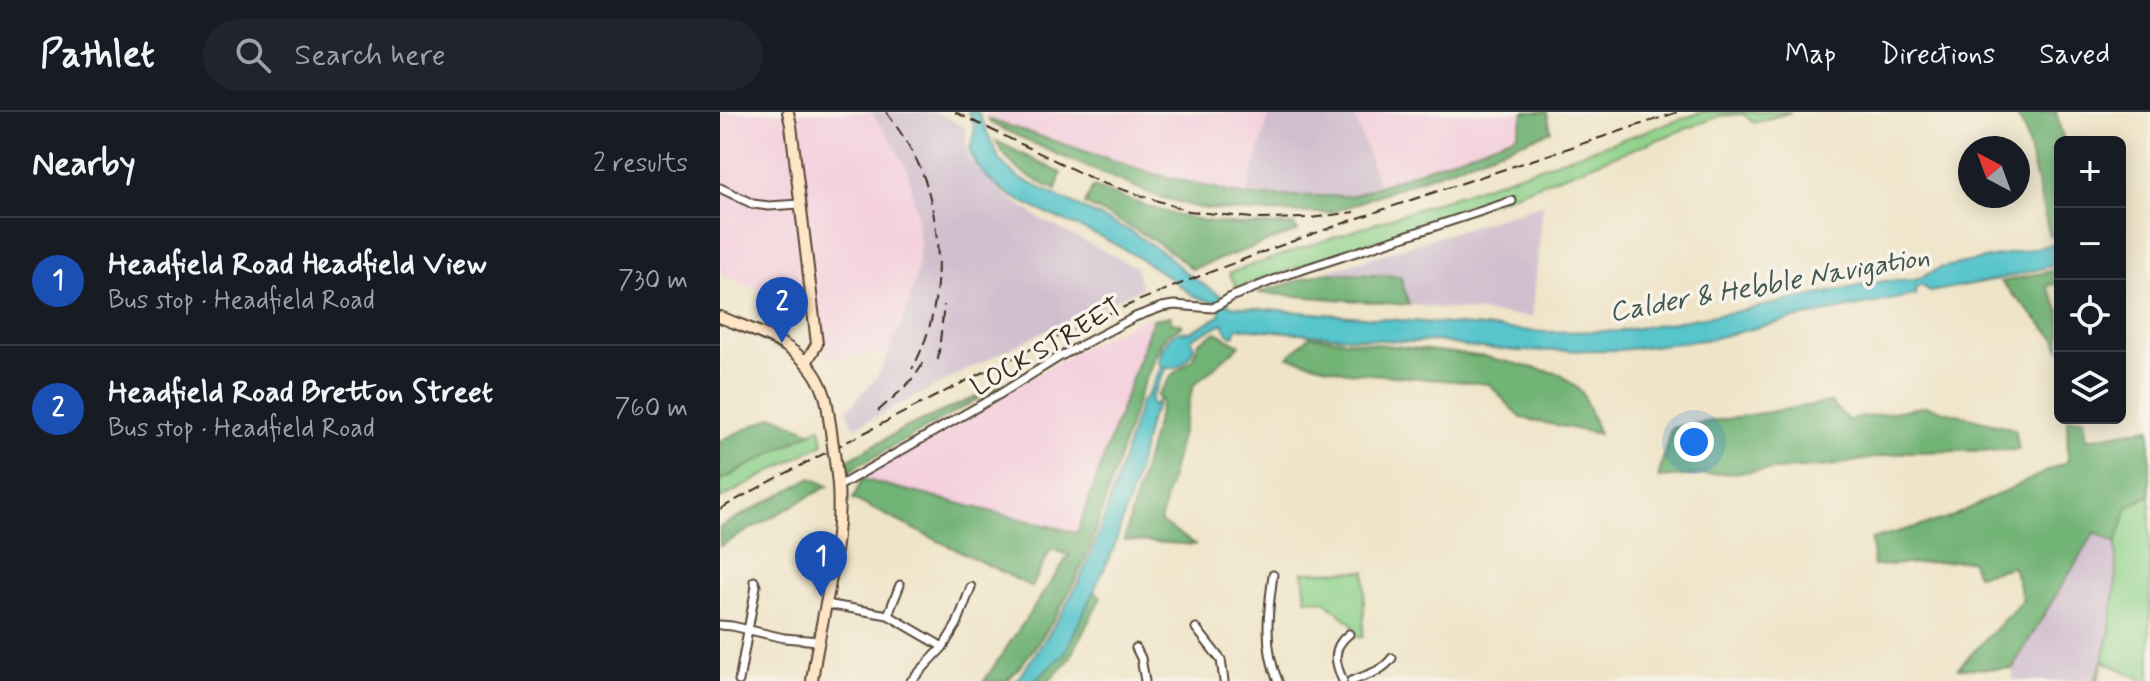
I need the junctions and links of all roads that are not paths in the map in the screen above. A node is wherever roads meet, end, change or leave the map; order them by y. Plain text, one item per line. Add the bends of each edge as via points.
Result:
1 (788, 112) edge
2 (720, 188) edge
3 (1512, 201) dead end
4 (800, 204) junction
5 (720, 317) edge
6 (807, 361) junction
7 (839, 486) junction
8 (1273, 575) dead end
9 (754, 581) dead end
10 (900, 585) dead end
11 (971, 587) dead end
12 (826, 604) junction
13 (888, 615) junction
14 (720, 625) edge
15 (1196, 628) dead end
16 (747, 630) junction
17 (1349, 634) dead end
18 (819, 641) junction
19 (943, 647) junction
20 (1136, 648) dead end
21 (1392, 658) dead end
22 (739, 681) edge
23 (812, 681) edge
24 (911, 681) edge
25 (1145, 681) edge
26 (1224, 681) edge
27 (1278, 681) edge
28 (1343, 681) edge
29 (1351, 681) edge

1 - 4 street
2 - 4 street via 753,204
3 - 7 street, LOCK STREET via 1286,275 1213,308 1174,305 1135,317
4 - 6 street via 817,344
5 - 6 street via 776,339
6 - 7 street, bridge via 825,395
7 - 12 street
8 - 27 street via 1268,638
9 - 16 street
10 - 13 street
11 - 19 street
12 - 13 street
12 - 18 street
13 - 19 street
14 - 16 street
15 - 26 street via 1221,660
16 - 18 street
16 - 22 street
17 - 28 street via 1335,656
18 - 23 street
19 - 24 street
20 - 25 street
21 - 29 street via 1372,674

